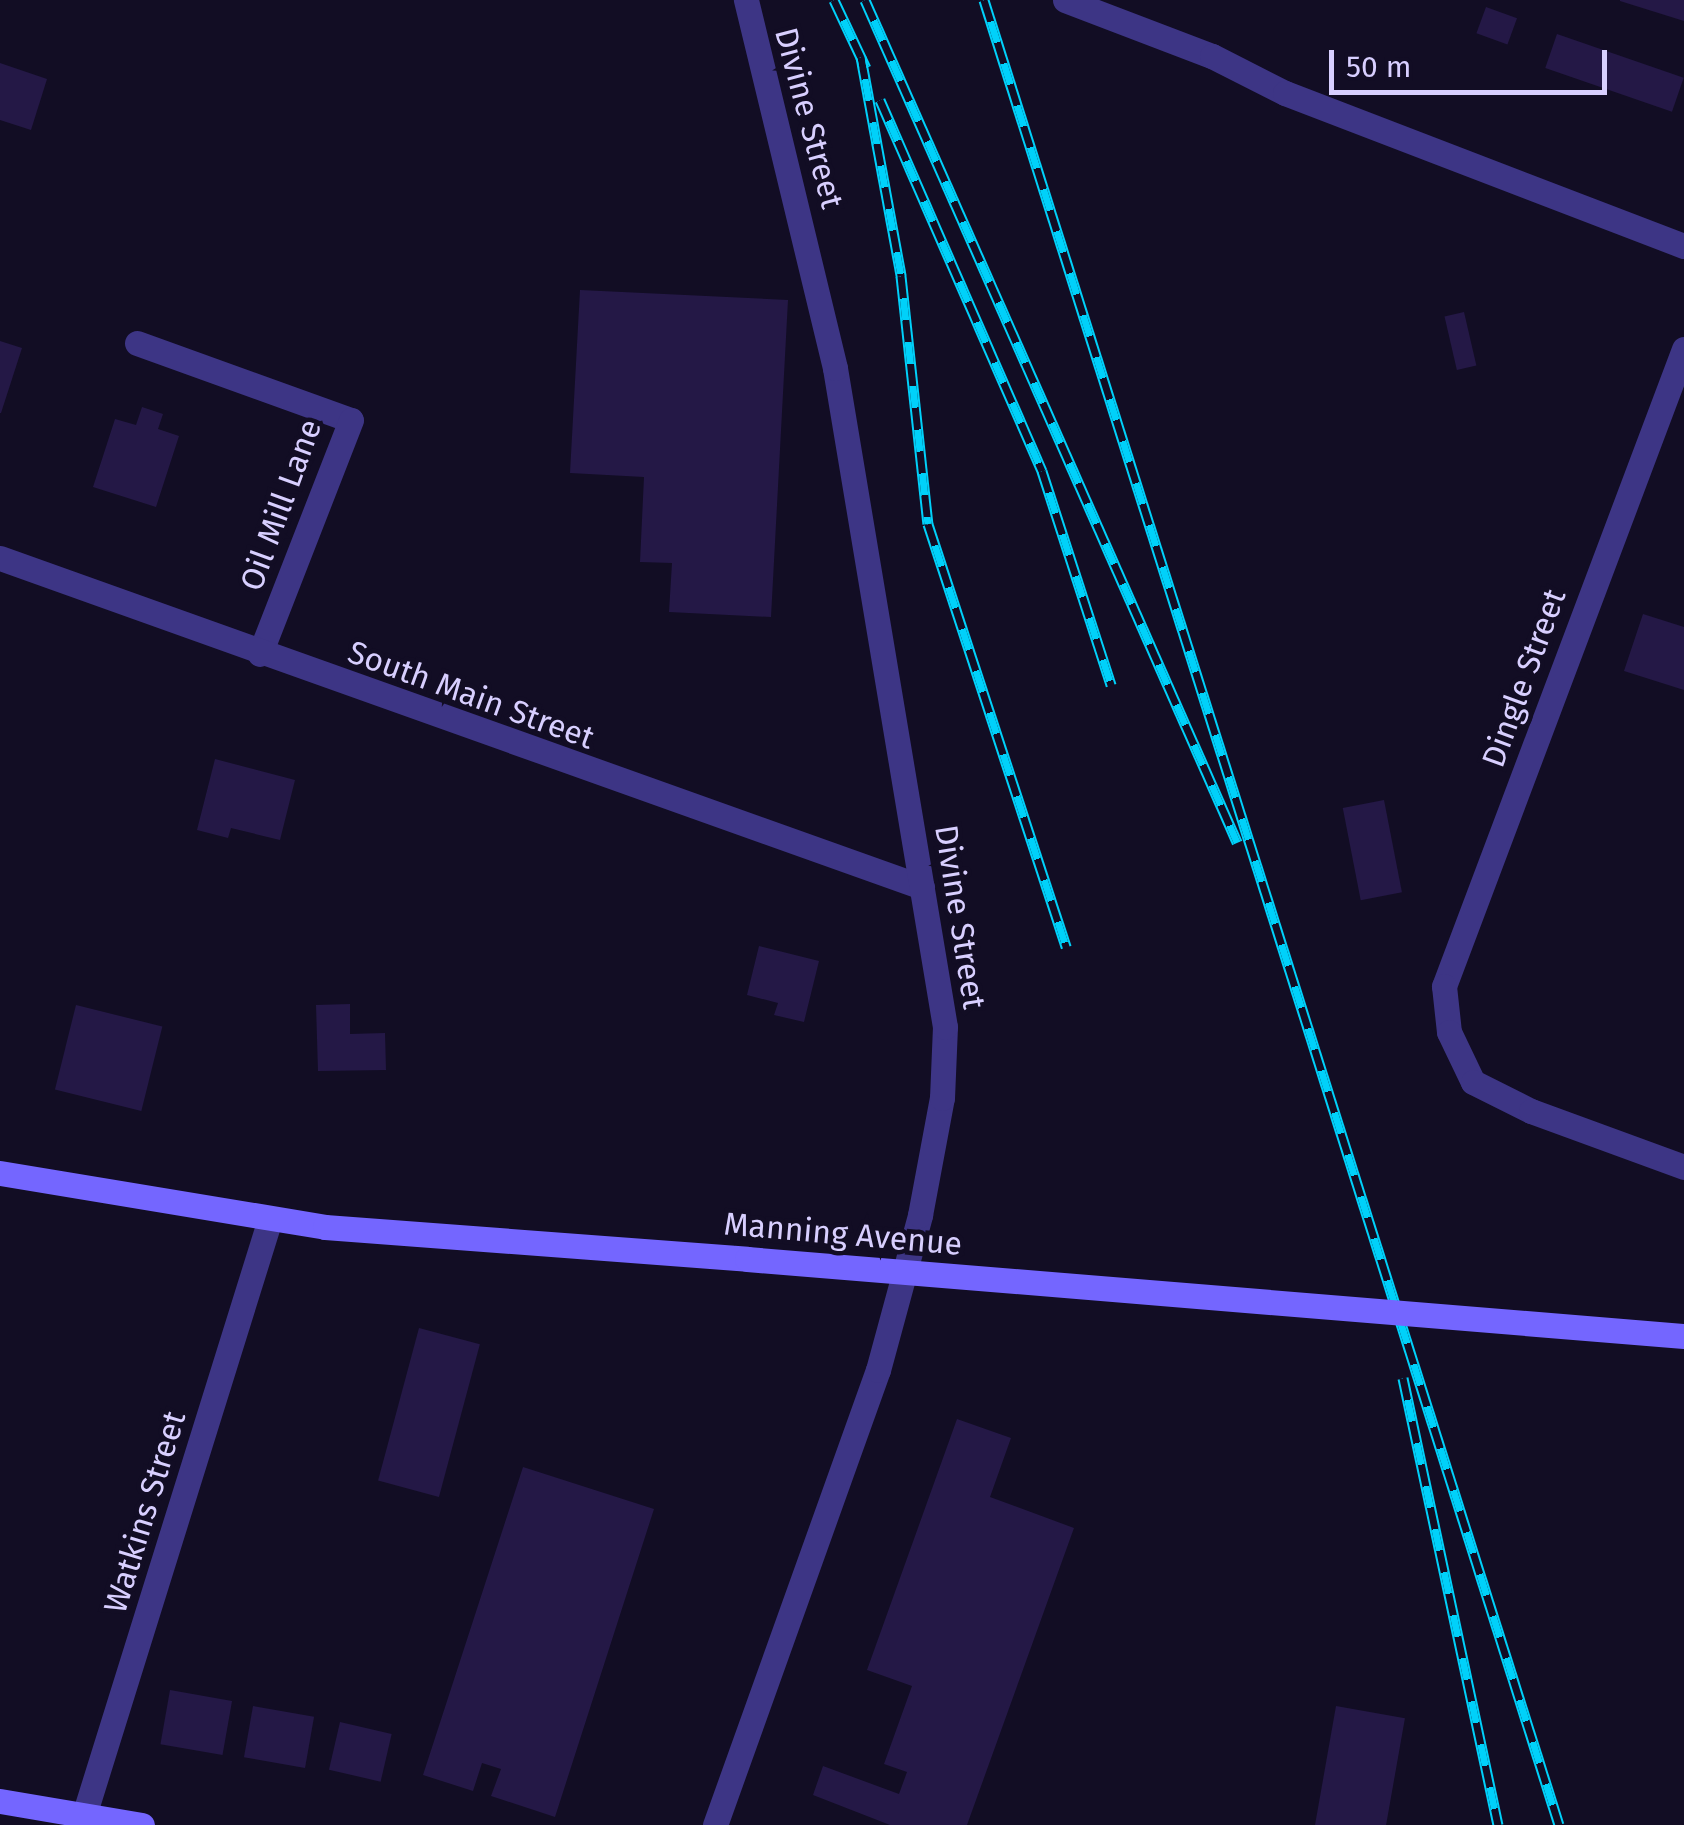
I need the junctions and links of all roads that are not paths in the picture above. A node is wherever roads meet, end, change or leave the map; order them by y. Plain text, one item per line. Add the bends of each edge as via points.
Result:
1 (746, 0) edge
2 (1065, 0) edge
3 (1684, 246) edge
4 (137, 343) dead end
5 (1684, 349) edge
6 (0, 558) edge
7 (260, 654) junction
8 (922, 887) junction
9 (1684, 1167) edge
10 (0, 1173) edge
11 (270, 1218) junction
12 (1684, 1336) edge
13 (0, 1801) edge
14 (83, 1820) edge
15 (142, 1825) edge
16 (715, 1825) edge

1 - 8 street, Divine Street via 835,368
2 - 3 street
4 - 7 street, Oil Mill Lane via 351,420
5 - 9 street, Dingle Street via 1444,986 1449,1032 1473,1082
6 - 7 street, South Main Street
7 - 8 street, South Main Street
8 - 16 street, Divine Street via 945,1027 942,1098 920,1215 878,1370
10 - 11 main road, Manning Avenue
11 - 12 main road, Manning Avenue, bridge
11 - 14 street, Watkins Street
13 - 14 main road
14 - 15 main road

